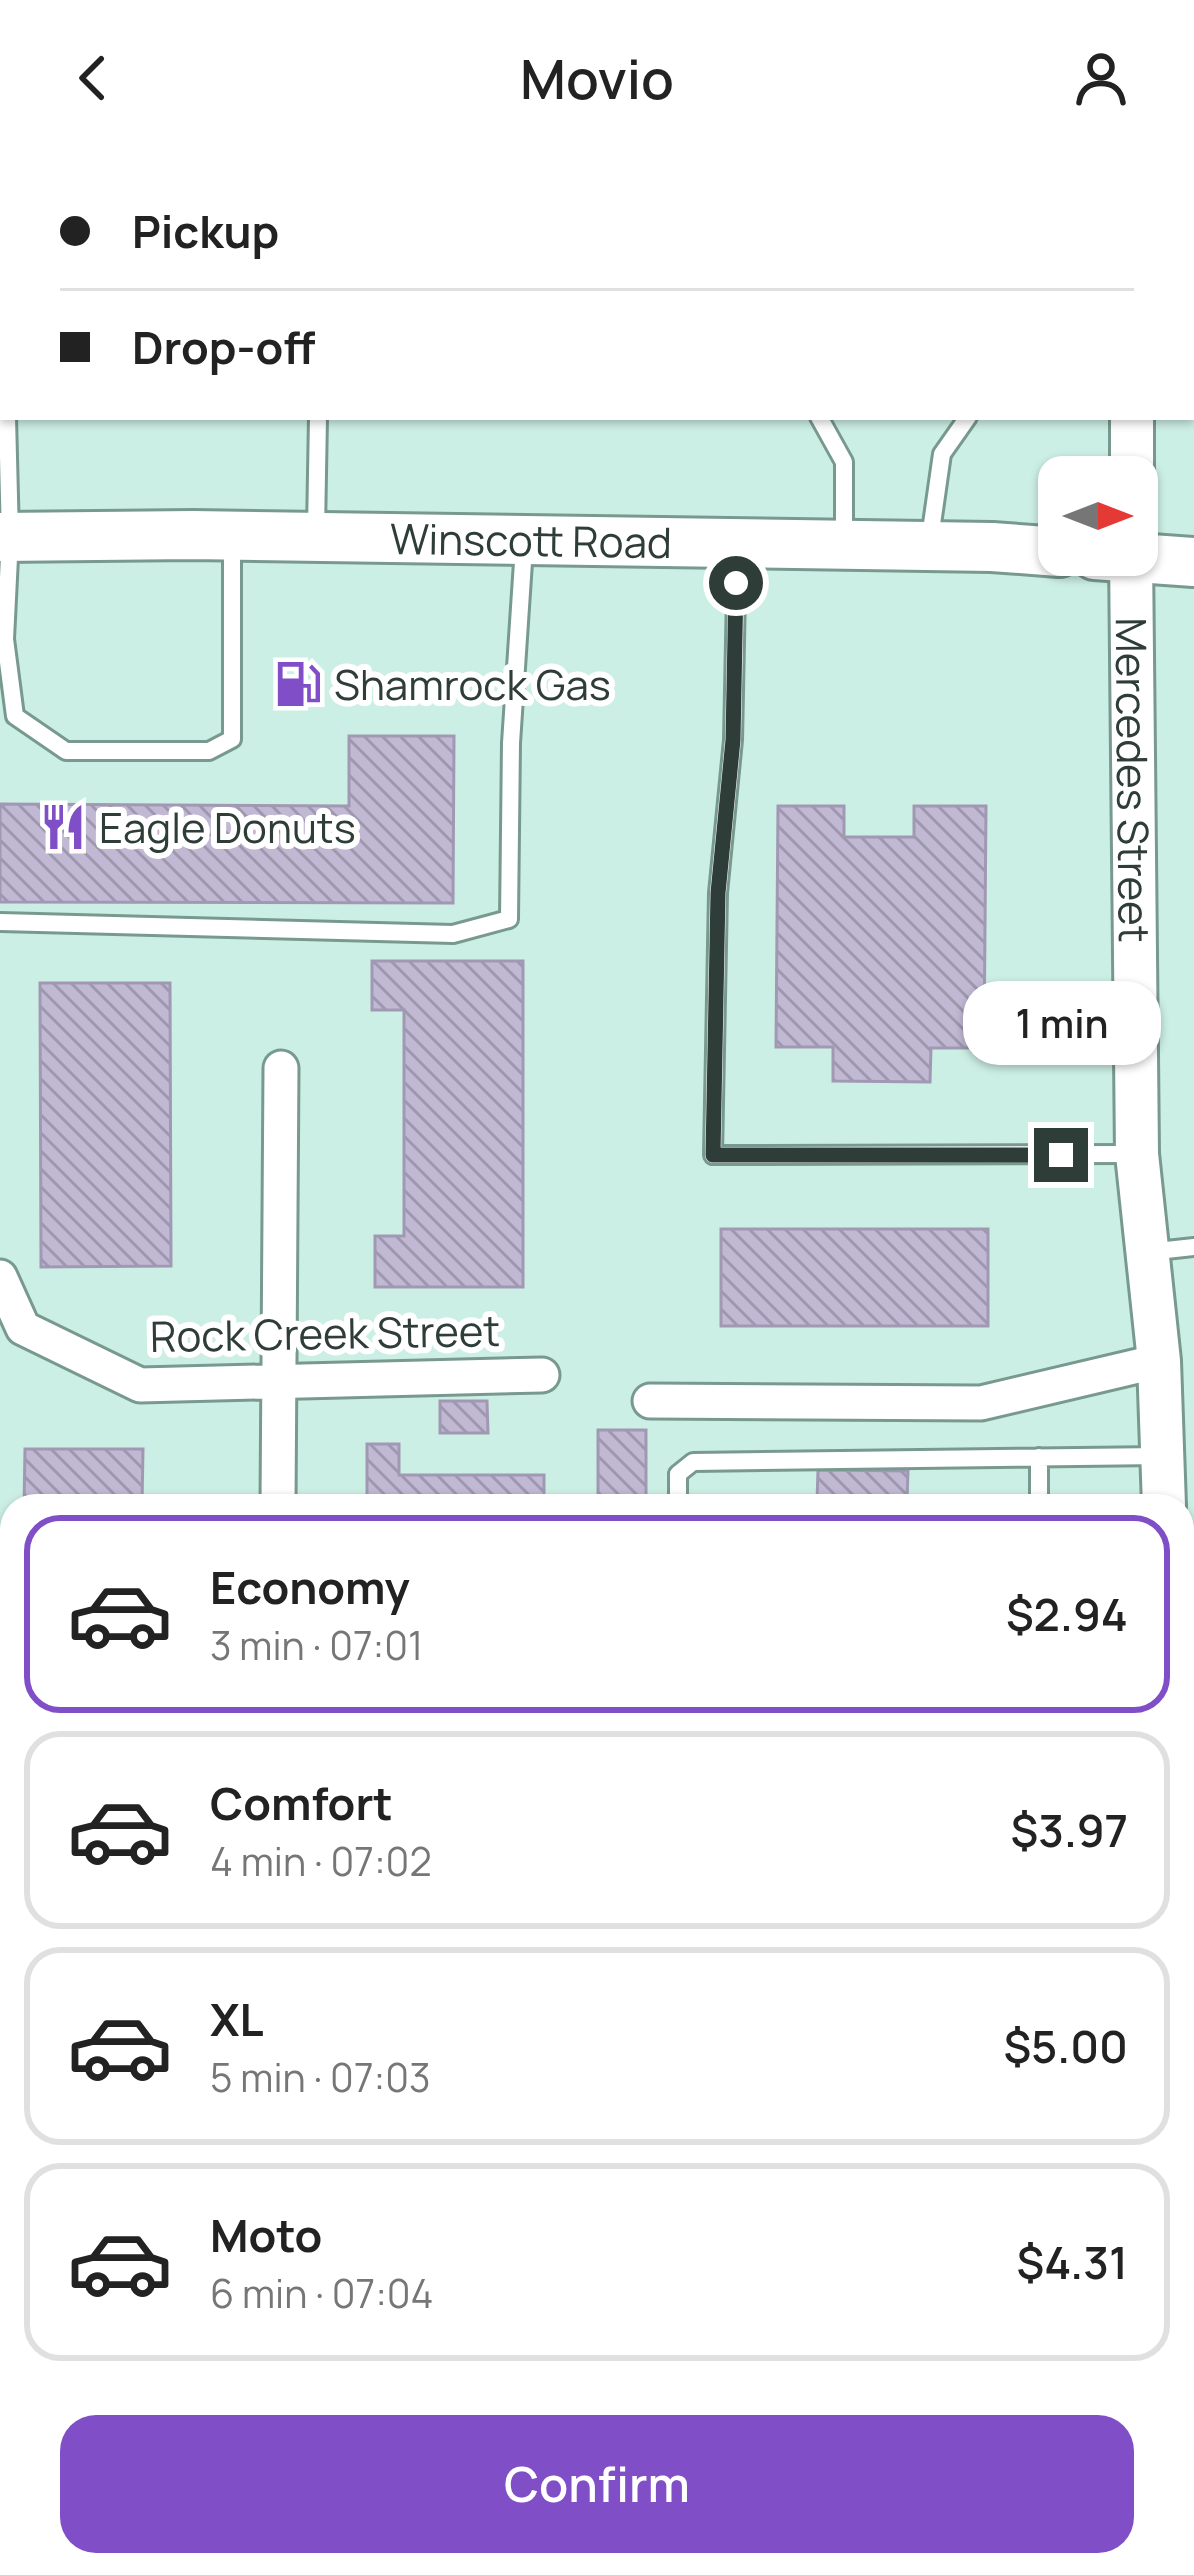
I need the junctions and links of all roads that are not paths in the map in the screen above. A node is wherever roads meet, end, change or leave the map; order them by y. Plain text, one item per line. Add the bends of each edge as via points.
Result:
1 (7, 420) edge
2 (318, 420) edge
3 (821, 420) edge
4 (966, 420) edge
5 (1132, 420) edge
6 (1132, 456) edge
7 (232, 536) junction
8 (5, 537) edge
9 (316, 537) junction
10 (524, 540) junction
11 (737, 543) junction
12 (844, 544) junction
13 (929, 546) junction
14 (1038, 551) edge
15 (1158, 559) edge
16 (1194, 562) edge
17 (1120, 576) edge
18 (0, 922) edge
19 (281, 1069) dead end
20 (1137, 1154) junction
21 (1194, 1247) edge
22 (1148, 1252) junction
23 (1, 1284) edge
24 (1159, 1361) junction
25 (542, 1376) dead end
26 (279, 1384) junction
27 (650, 1401) dead end
28 (1162, 1456) junction
29 (1039, 1457) junction
30 (278, 1494) edge
31 (678, 1494) edge
32 (1039, 1494) edge
33 (1164, 1494) edge

1 - 8 lane
2 - 9 lane
3 - 12 lane via 844,462
4 - 13 lane via 942,454
5 - 6 street
7 - 8 main road, Winscott Road
7 - 8 lane via 232,739 209,751 66,751 15,716
7 - 9 main road, Winscott Road
9 - 10 main road, Winscott Road
10 - 11 main road, Winscott Road
10 - 18 lane via 509,919 453,934
11 - 12 main road, Winscott Road
11 - 20 lane via 713,1155
12 - 13 main road, Winscott Road
13 - 14 main road, Winscott Road
15 - 16 main road
17 - 20 street, Mercedes Street
19 - 26 street
20 - 22 street, Mercedes Street
21 - 22 lane
22 - 24 street, Mercedes Street
23 - 26 street, Rock Creek Street via 23,1328 140,1385
24 - 27 street via 981,1403
24 - 28 street, Mercedes Street
25 - 26 street, Rock Creek Street
26 - 30 street
28 - 29 lane
28 - 33 street, Mercedes Street
29 - 31 lane via 693,1462 678,1474
29 - 32 lane

